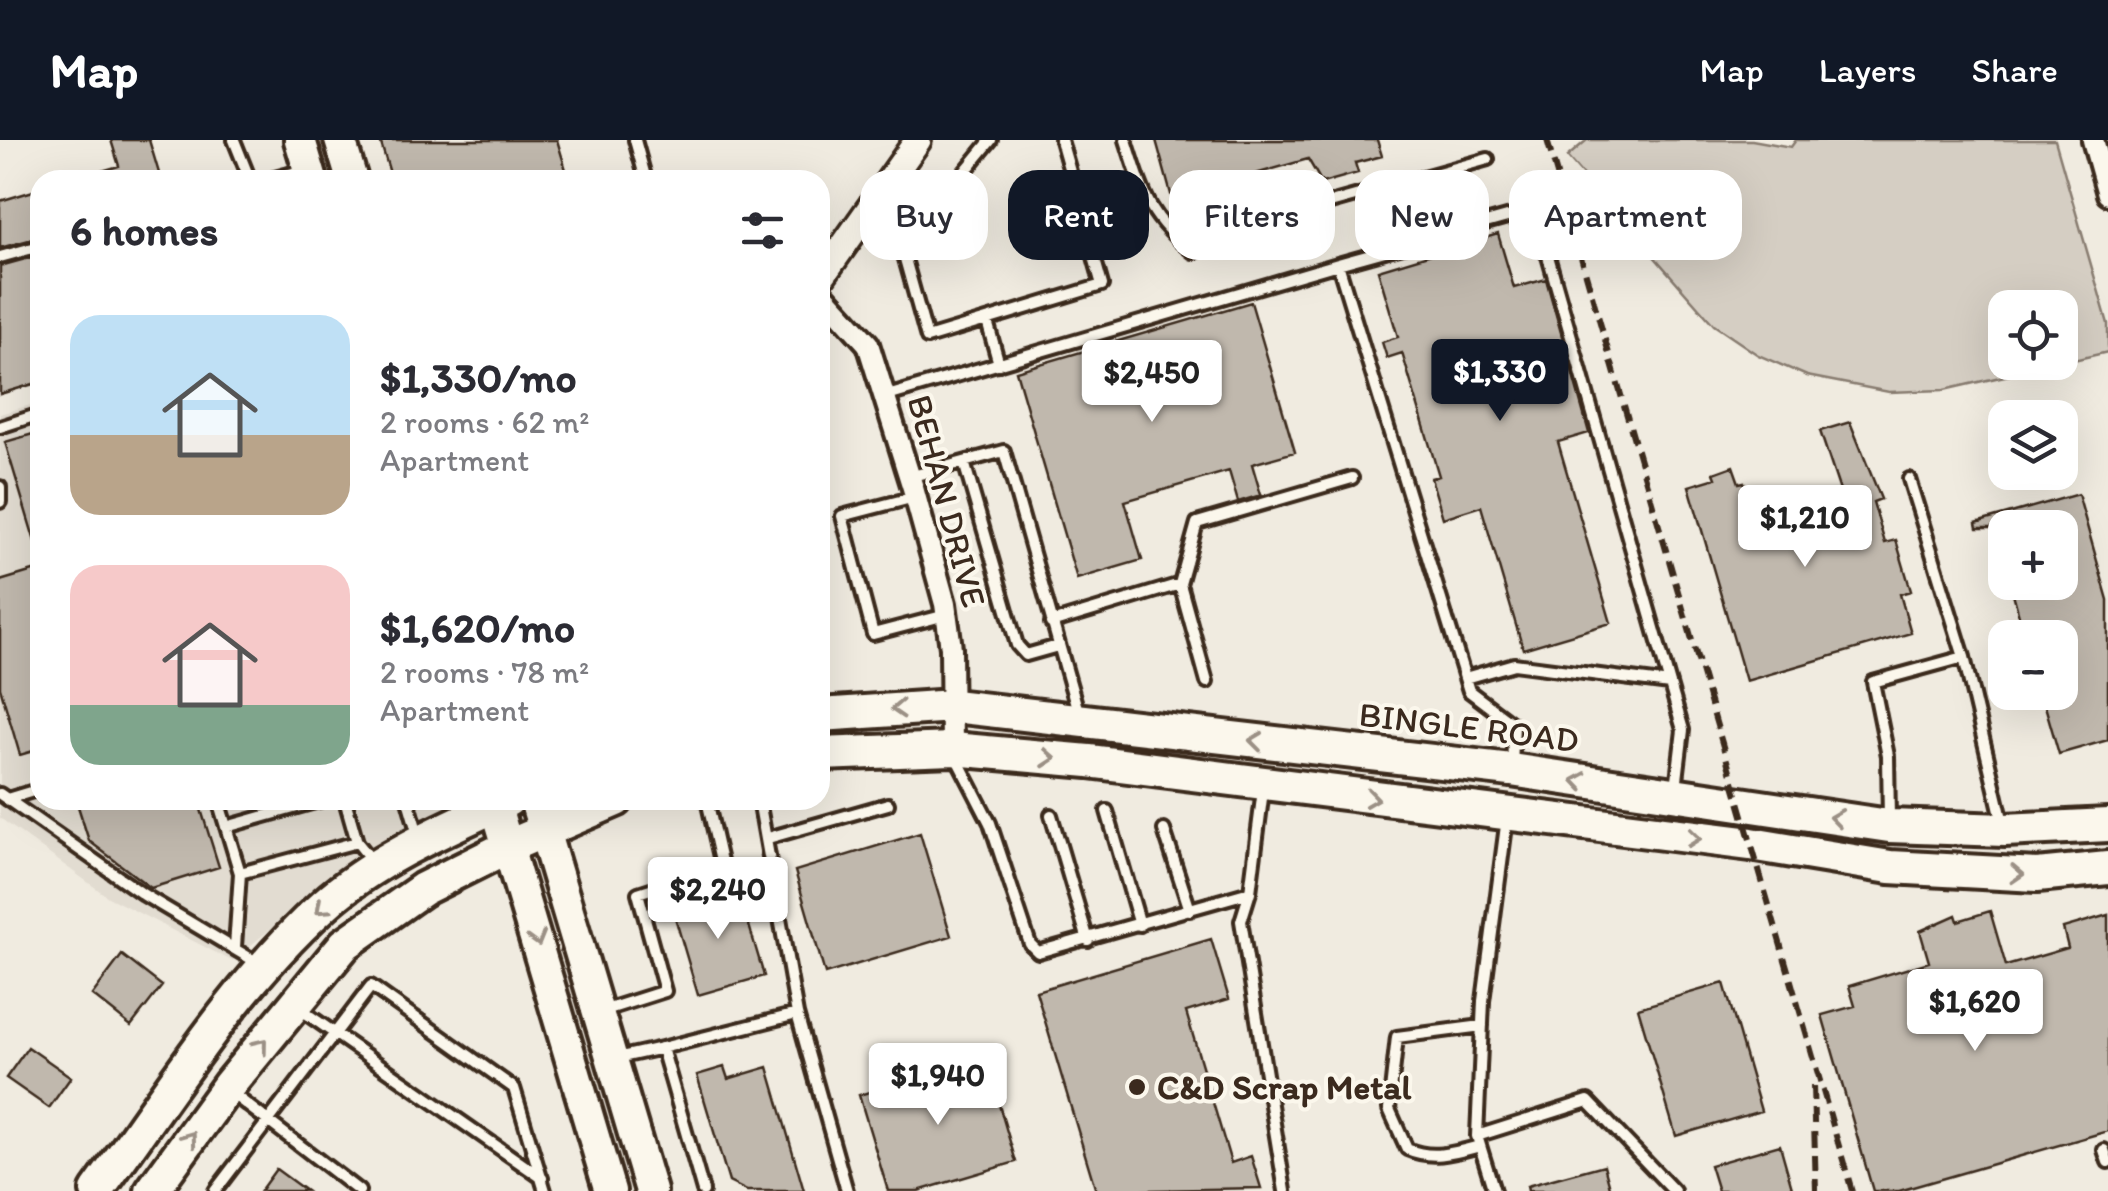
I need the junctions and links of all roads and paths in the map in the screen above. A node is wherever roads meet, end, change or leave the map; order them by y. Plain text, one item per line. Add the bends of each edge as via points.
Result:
1 (234, 140) edge
2 (340, 140) edge
3 (636, 140) edge
4 (918, 140) edge
5 (992, 140) edge
6 (1061, 140) edge
7 (1126, 140) edge
8 (2093, 140) edge
9 (1488, 159) dead end
10 (246, 170) edge
11 (349, 170) edge
12 (644, 170) edge
13 (2108, 194) edge
14 (30, 249) edge
15 (0, 258) edge
16 (1338, 264) junction
17 (830, 266) edge
18 (830, 302) edge
19 (987, 321) junction
20 (999, 364) junction
21 (884, 397) junction
22 (30, 417) edge
23 (0, 427) edge
24 (964, 462) junction
25 (1352, 478) dead end
26 (1909, 479) dead end
27 (912, 487) junction
28 (0, 488) edge
29 (0, 502) edge
30 (1180, 584) junction
31 (946, 615) junction
32 (1051, 623) junction
33 (1058, 646) junction
34 (1964, 657) junction
35 (1465, 678) junction
36 (1207, 682) dead end
37 (1670, 684) junction
38 (953, 706) junction
39 (830, 714) edge
40 (1080, 721) junction
41 (952, 750) junction
42 (830, 754) edge
43 (1512, 770) junction
44 (1264, 784) junction
45 (30, 791) edge
46 (1675, 795) junction
47 (4, 796) edge
48 (888, 804) dead end
49 (221, 810) edge
50 (286, 810) edge
51 (349, 810) edge
52 (411, 810) edge
53 (484, 810) edge
54 (501, 810) edge
55 (568, 810) edge
56 (710, 810) edge
57 (761, 810) edge
58 (1108, 811) dead end
59 (1051, 814) dead end
60 (539, 816) edge
61 (1507, 816) junction
62 (2108, 825) edge
63 (1889, 826) junction
64 (226, 827) junction
65 (1164, 830) dead end
66 (2005, 830) junction
67 (768, 838) junction
68 (420, 844) junction
69 (509, 846) junction
70 (367, 854) junction
71 (1890, 867) junction
72 (2108, 868) edge
73 (240, 873) junction
74 (1250, 892) junction
75 (1190, 910) junction
76 (1140, 925) junction
77 (1088, 940) junction
78 (236, 947) junction
79 (260, 970) junction
80 (294, 1005) junction
81 (598, 1013) junction
82 (797, 1014) junction
83 (1482, 1026) junction
84 (334, 1032) junction
85 (662, 1048) junction
86 (612, 1060) junction
87 (226, 1088) junction
88 (266, 1122) junction
89 (1478, 1141) junction
90 (2104, 1150) dead end
91 (2108, 1162) edge
92 (544, 1185) edge
93 (98, 1191) edge
94 (152, 1191) edge
95 (215, 1191) edge
96 (359, 1191) edge
97 (610, 1191) edge
98 (652, 1191) edge
99 (703, 1191) edge
100 (847, 1191) edge
101 (1285, 1191) edge
102 (1494, 1191) edge
103 (1674, 1191) edge

1 - 10 lane
2 - 11 main road
3 - 12 lane
4 - 17 street
5 - 19 lane via 902,248 928,338
6 - 19 lane via 1102,284
7 - 9 lane via 1161,227 1193,252 1262,233 1280,217
8 - 13 street
14 - 15 lane
16 - 20 lane
16 - 35 lane
16 - 37 lane via 1518,214 1548,256
18 - 21 street, BEHAN DRIVE via 868,344
19 - 20 lane
20 - 21 lane
21 - 27 street, BEHAN DRIVE
22 - 23 lane
24 - 27 lane
24 - 32 lane via 1004,451
24 - 33 lane via 1017,645 1026,655
25 - 30 lane via 1197,523
26 - 34 lane
27 - 31 street, BEHAN DRIVE
27 - 31 lane via 842,516 846,533 873,634
28 - 29 lane
30 - 32 lane
30 - 36 lane
31 - 38 street, BEHAN DRIVE
32 - 33 lane
33 - 40 lane
34 - 63 lane via 1874,682 1888,756
34 - 66 lane
35 - 37 lane via 1514,664
35 - 43 lane via 1469,692 1514,725
37 - 46 lane via 1682,730
38 -> 39 main road, BINGLE ROAD
38 - 40 main road, BINGLE ROAD
38 - 41 street, BEHAN DRIVE
43 -> 40 main road, BINGLE ROAD
41 - 42 main road
41 -> 44 main road
41 - 77 lane via 990,823 1034,948 1045,954
46 -> 43 main road, BINGLE ROAD
43 - 61 main road
44 -> 61 main road
44 - 74 lane
45 - 47 lane
63 -> 46 main road, BINGLE ROAD
47 - 78 lane via 144,895
48 - 67 lane
49 - 64 lane
50 - 64 lane
51 - 70 lane
52 - 68 lane
53 - 68 main road
54 - 69 main road
55 - 60 main road
56 - 81 lane via 722,866 638,893 666,992
57 - 67 lane
58 - 76 lane
59 - 77 lane
60 - 69 main road
60 - 81 main road
61 -> 71 main road
61 - 83 lane
62 - 66 main road, BINGLE ROAD
63 - 66 main road, BINGLE ROAD
63 - 71 main road
64 - 73 lane
65 - 75 lane
67 - 82 lane
68 - 70 main road
69 - 80 main road via 381,916 345,944
69 -> 97 main road
70 - 73 lane
70 -> 79 main road
71 -> 72 main road via 2037,875
73 - 78 lane
74 - 75 lane
74 - 101 lane via 1241,921
75 - 76 lane
76 - 77 lane
78 - 79 lane
79 - 80 main road
79 - 93 main road
80 - 84 lane
87 -> 80 main road
81 - 86 main road
82 - 85 lane
82 - 100 lane
83 - 89 lane
83 - 89 lane via 1397,1038 1389,1109 1406,1149 1419,1155
84 - 88 lane
84 - 92 lane
84 - 92 lane via 371,986 514,1088
85 - 86 lane
85 - 99 lane
86 - 98 main road
87 - 88 lane
94 -> 87 main road
88 - 95 lane
88 - 96 lane
89 - 102 lane
89 - 103 lane via 1588,1101
90 - 91 lane

